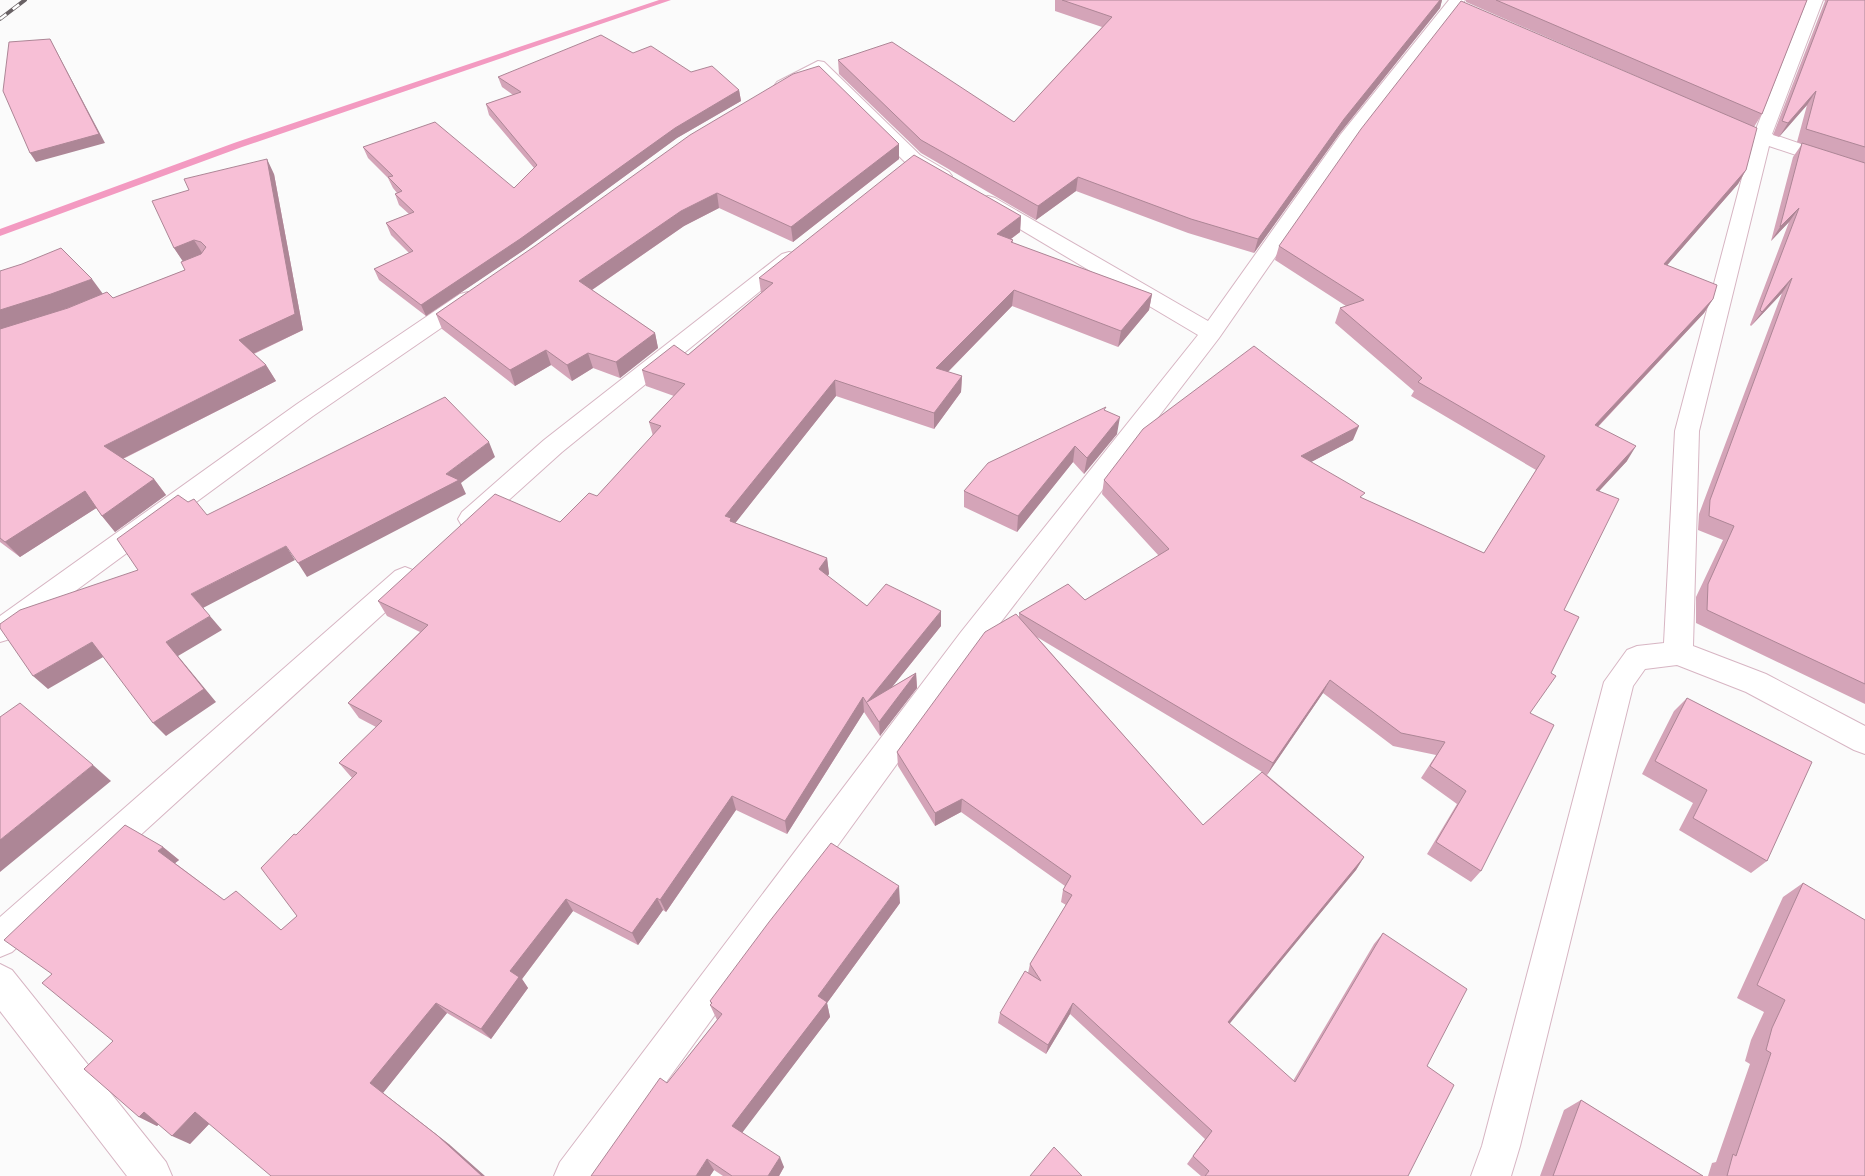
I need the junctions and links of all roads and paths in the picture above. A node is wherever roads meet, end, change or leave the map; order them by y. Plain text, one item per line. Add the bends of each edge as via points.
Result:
1 (1814, 0) edge
2 (1455, 5) edge
3 (768, 95) edge
4 (1725, 123) edge
5 (1761, 138) junction
6 (914, 159) junction
7 (1865, 172) edge
8 (890, 177) edge
9 (806, 244) edge
10 (483, 289) edge
11 (1211, 333) junction
12 (450, 538) edge
13 (420, 564) edge
14 (0, 631) edge
15 (1678, 653) junction
16 (1865, 741) edge
17 (0, 940) edge
18 (0, 982) edge
19 (152, 1176) edge
20 (574, 1176) edge
21 (1491, 1176) edge

1 - 5 street
2 - 11 street via 1348,138
3 - 6 street via 818,66
4 - 5 street
5 - 7 street
5 - 15 street via 1687,430
6 - 8 street
6 - 11 street
9 - 12 street via 553,446
10 - 14 street via 305,410
11 - 20 street via 971,640
13 - 17 street
15 - 16 street via 1756,683
15 - 21 street via 1637,658 1619,682
18 - 19 street

